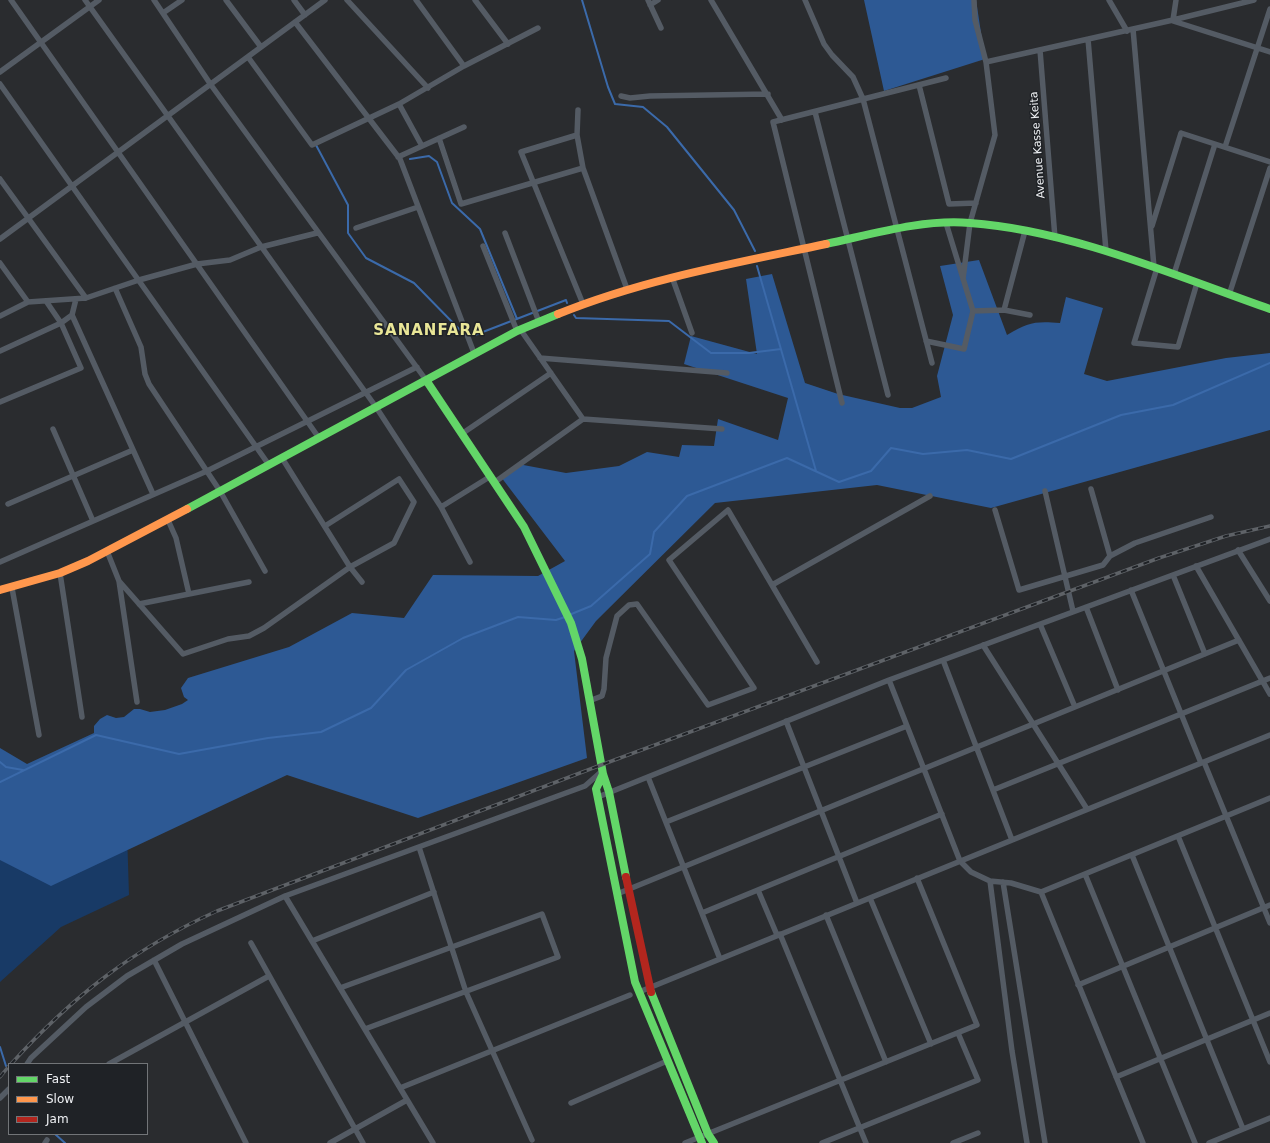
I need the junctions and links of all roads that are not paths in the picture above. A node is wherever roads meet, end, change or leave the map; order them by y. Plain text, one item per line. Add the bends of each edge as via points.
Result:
1 (11, 0) edge
2 (85, 0) edge
3 (98, 0) edge
4 (154, 0) edge
5 (182, 0) edge
6 (226, 0) edge
7 (294, 0) edge
8 (325, 0) edge
9 (347, 0) edge
10 (416, 0) edge
11 (475, 0) edge
12 (658, 0) edge
13 (711, 0) edge
14 (805, 0) edge
15 (974, 0) edge
16 (1109, 0) edge
17 (1176, 0) edge
18 (1254, 0) edge
19 (649, 3) edge
20 (90, 6) junction
21 (1270, 9) edge
22 (163, 13) junction
23 (305, 15) junction
24 (1173, 20) junction
25 (295, 22) junction
26 (538, 28) dead end
27 (661, 28) dead end
28 (1130, 30) junction
29 (1088, 39) junction
30 (41, 42) junction
31 (508, 44) junction
32 (261, 47) junction
33 (1257, 48) junction
34 (1040, 50) junction
35 (1270, 52) edge
36 (248, 57) junction
37 (986, 62) junction
38 (464, 66) junction
39 (0, 72) edge
40 (946, 78) dead end
41 (0, 84) edge
42 (211, 85) junction
43 (919, 85) junction
44 (428, 88) junction
45 (768, 94) junction
46 (621, 96) dead end
47 (863, 99) junction
48 (399, 104) junction
49 (578, 110) dead end
50 (814, 112) junction
51 (168, 116) junction
52 (368, 118) junction
53 (782, 120) junction
54 (464, 127) dead end
55 (577, 135) junction
56 (439, 138) junction
57 (1216, 144) junction
58 (422, 146) junction
59 (1225, 147) junction
60 (118, 152) junction
61 (398, 157) junction
62 (1270, 162) edge
63 (583, 168) junction
64 (1270, 168) edge
65 (0, 179) edge
66 (534, 182) junction
67 (72, 186) junction
68 (976, 203) junction
69 (418, 207) junction
70 (28, 218) junction
71 (970, 223) junction
72 (946, 224) junction
73 (356, 228) dead end
74 (897, 229) junction
75 (1151, 229) junction
76 (1025, 231) junction
77 (317, 233) junction
78 (505, 233) dead end
79 (1055, 238) junction
80 (0, 239) edge
81 (848, 240) junction
82 (483, 246) dead end
83 (261, 247) junction
84 (804, 249) junction
85 (1106, 251) junction
86 (0, 263) edge
87 (197, 264) junction
88 (1156, 268) junction
89 (1174, 274) junction
90 (672, 277) junction
91 (963, 279) junction
92 (139, 280) junction
93 (1197, 283) junction
94 (115, 288) junction
95 (627, 289) junction
96 (1229, 295) junction
97 (86, 298) junction
98 (76, 299) junction
99 (46, 301) junction
100 (28, 302) junction
101 (583, 304) junction
102 (1270, 309) edge
103 (1004, 310) junction
104 (973, 311) junction
105 (1030, 314) dead end
106 (0, 316) edge
107 (72, 316) junction
108 (539, 322) junction
109 (61, 323) junction
110 (519, 330) junction
111 (692, 333) dead end
112 (926, 340) junction
113 (0, 352) edge
114 (474, 353) junction
115 (540, 358) junction
116 (932, 363) dead end
117 (417, 367) junction
118 (551, 373) junction
119 (727, 373) dead end
120 (426, 380) junction
121 (365, 393) junction
122 (888, 395) dead end
123 (0, 402) edge
124 (842, 403) dead end
125 (376, 407) junction
126 (584, 419) junction
127 (307, 422) junction
128 (53, 429) dead end
129 (722, 429) dead end
130 (463, 433) junction
131 (319, 438) junction
132 (256, 447) junction
133 (133, 450) junction
134 (282, 458) junction
135 (269, 465) junction
136 (207, 471) junction
137 (73, 476) junction
138 (493, 479) junction
139 (1091, 489) dead end
140 (1045, 490) dead end
141 (220, 491) junction
142 (152, 494) junction
143 (930, 496) dead end
144 (8, 504) dead end
145 (441, 507) junction
146 (995, 510) dead end
147 (1211, 517) dead end
148 (168, 520) junction
149 (93, 521) junction
150 (325, 526) junction
151 (1270, 539) edge
152 (1238, 550) junction
153 (108, 551) junction
154 (1110, 556) junction
155 (0, 562) edge
156 (470, 562) dead end
157 (1196, 566) junction
158 (350, 567) junction
159 (265, 571) dead end
160 (60, 573) junction
161 (1173, 575) junction
162 (1065, 576) junction
163 (119, 581) junction
164 (249, 582) dead end
165 (362, 582) dead end
166 (772, 585) junction
167 (12, 588) junction
168 (0, 590) edge
169 (1131, 590) junction
170 (189, 594) junction
171 (1270, 601) edge
172 (139, 604) junction
173 (1086, 607) junction
174 (1073, 611) junction
175 (1040, 624) junction
176 (1239, 640) junction
177 (984, 645) junction
178 (1205, 654) junction
179 (942, 660) junction
180 (817, 662) dead end
181 (1164, 671) junction
182 (1270, 678) edge
183 (889, 680) junction
184 (1262, 681) junction
185 (1118, 690) junction
186 (1270, 694) edge
187 (589, 701) junction
188 (137, 702) dead end
189 (1075, 707) junction
190 (1181, 714) junction
191 (82, 717) dead end
192 (786, 721) junction
193 (1034, 724) junction
194 (907, 726) junction
195 (39, 735) dead end
196 (1270, 735) edge
197 (976, 748) junction
198 (1202, 762) junction
199 (1058, 764) junction
200 (804, 767) junction
201 (924, 769) junction
202 (603, 772) junction
203 (648, 777) junction
204 (993, 790) junction
205 (609, 792) junction
206 (598, 797) junction
207 (1270, 798) edge
208 (1087, 809) junction
209 (821, 811) junction
210 (942, 814) junction
211 (1226, 816) junction
212 (666, 822) junction
213 (1178, 836) junction
214 (1012, 840) junction
215 (419, 847) junction
216 (1132, 855) junction
217 (839, 857) junction
218 (960, 861) junction
219 (684, 867) junction
220 (1085, 874) junction
221 (917, 878) junction
222 (990, 881) junction
223 (1003, 882) junction
224 (628, 890) junction
225 (758, 890) junction
226 (434, 892) junction
227 (1040, 892) junction
228 (618, 894) junction
229 (285, 896) junction
230 (870, 898) junction
231 (857, 903) junction
232 (1270, 905) edge
233 (1264, 908) junction
234 (702, 913) junction
235 (826, 915) junction
236 (1270, 923) edge
237 (1215, 928) junction
238 (779, 935) junction
239 (312, 941) junction
240 (251, 943) dead end
241 (452, 947) junction
242 (1169, 947) junction
243 (720, 959) junction
244 (154, 960) junction
245 (1122, 966) junction
246 (269, 976) junction
247 (1078, 985) junction
248 (340, 988) junction
249 (649, 988) junction
250 (466, 992) junction
251 (639, 992) junction
252 (630, 995) dead end
253 (1270, 1013) edge
254 (1253, 1020) junction
255 (185, 1022) junction
256 (365, 1029) junction
257 (958, 1033) junction
258 (1207, 1039) junction
259 (931, 1044) junction
260 (492, 1052) junction
261 (1160, 1058) junction
262 (667, 1061) junction
263 (886, 1062) junction
264 (1270, 1062) edge
265 (28, 1063) edge
266 (111, 1063) edge
267 (1116, 1076) junction
268 (840, 1080) junction
269 (400, 1088) junction
270 (8, 1089) edge
271 (0, 1098) edge
272 (407, 1100) junction
273 (571, 1103) dead end
274 (1270, 1118) edge
275 (356, 1128) junction
276 (860, 1128) junction
277 (1243, 1129) junction
278 (978, 1133) dead end
279 (708, 1134) junction
280 (532, 1140) dead end
281 (700, 1140) edge
282 (246, 1143) edge
283 (330, 1143) edge
284 (363, 1143) edge
285 (433, 1143) edge
286 (685, 1143) edge
287 (714, 1143) edge
288 (822, 1143) edge
289 (866, 1143) edge
290 (953, 1143) edge
291 (1027, 1143) edge
292 (1044, 1143) edge
293 (1143, 1143) edge
294 (1194, 1143) edge
295 (1210, 1143) edge

1 - 30 street
2 - 20 street
3 - 20 street
4 - 22 street
5 - 22 street
6 - 32 street
7 - 23 street
8 - 23 street
9 - 44 street
10 - 38 street
11 - 31 street
12 - 19 street
13 - 45 street
14 - 47 street via 824,44 854,77
15 - 37 street via 975,20
16 - 28 street
17 - 24 street
18 - 24 street
19 - 27 street
20 - 30 street
20 - 51 street
21 - 33 street
22 - 42 street
23 - 25 street
24 - 28 street
24 - 33 street
25 - 32 street
25 - 52 street
26 - 31 street
28 - 29 street
28 - 75 street
29 - 34 street
29 - 85 street
30 - 39 street
30 - 60 street
31 - 38 street
32 - 36 street
33 - 35 street
33 - 59 street
34 - 37 street
34 - 79 street, Avenue Kasse Keita
36 - 42 street
36 - 52 street via 312,145
37 - 68 street via 995,135
38 - 44 street
40 - 43 street
41 - 67 street
42 - 51 street
42 - 77 street
43 - 47 street
43 - 68 street via 949,204
44 - 48 street
45 - 46 street via 630,98
45 - 53 street
47 - 50 street
47 - 74 street
48 - 52 street
48 - 58 street
49 - 55 street
50 - 53 street
50 - 81 street
51 - 60 street
51 - 83 street
52 - 61 street
53 - 84 street via 774,122
54 - 56 street
55 - 63 street
55 - 66 street via 521,152
56 - 58 street
56 - 66 street via 461,204
57 - 59 street
57 - 75 street via 1181,133
57 - 89 street
58 - 61 street
59 - 62 street
60 - 67 street
60 - 87 street
61 - 69 street
63 - 66 street
63 - 95 street
64 - 96 street
65 - 70 street
66 - 101 street
67 - 70 street
67 - 92 street
68 - 71 street
69 - 73 street
69 - 114 street
70 - 80 street
70 - 97 street
71 - 72 main road
71 - 76 main road
71 - 91 street
72 - 74 main road
72 - 91 street
74 - 81 main road
74 - 112 street
75 - 88 street
76 - 79 main road
76 - 103 street
77 - 83 street
77 - 117 street
78 - 108 street
79 - 85 main road
81 - 84 main road
81 - 122 street
82 - 110 street
83 - 87 street via 230,260
83 - 121 street
84 - 90 main road
84 - 124 street
85 - 88 main road
86 - 100 street
87 - 92 street
87 - 127 street
88 - 89 main road
88 - 93 street via 1134,343 1178,347
89 - 93 main road
90 - 95 main road
90 - 111 street
91 - 104 street
92 - 94 street
92 - 132 street
93 - 96 main road
94 - 97 street
94 - 136 street via 141,347 149,384
95 - 101 main road
96 - 102 main road
97 - 98 street
98 - 99 street
98 - 107 street
99 - 100 street
99 - 109 street
100 - 106 street
101 - 108 main road
103 - 104 street
103 - 105 street
104 - 112 street via 964,349
107 - 109 street
107 - 133 street
108 - 110 main road
109 - 113 street
109 - 123 street via 81,368
110 - 114 main road
110 - 115 street
112 - 116 street
114 - 120 main road
115 - 118 street
115 - 119 street
117 - 120 street
117 - 121 street
118 - 126 street
118 - 130 street
120 - 125 main road
120 - 130 main road
121 - 125 street
121 - 127 street
125 - 131 main road
125 - 145 street
126 - 129 street
126 - 138 street
127 - 131 street
127 - 132 street
128 - 137 street
130 - 138 main road
131 - 134 main road
132 - 135 street
132 - 136 street
133 - 137 street
133 - 142 street
134 - 135 main road
134 - 150 street
135 - 141 main road
136 - 141 street
136 - 142 street
137 - 144 street
137 - 149 street
138 - 145 street
138 - 187 main road via 524,527 571,623 582,659
139 - 154 street
140 - 162 street
141 - 148 main road
141 - 159 street
142 - 149 street
143 - 166 street
145 - 156 street
146 - 162 street via 1019,590
147 - 154 street via 1135,543
148 - 153 main road
148 - 170 street via 176,538
149 - 155 street
150 - 158 street
150 - 158 street via 399,479 414,502 394,543
151 - 152 street
152 - 157 street
152 - 171 street
153 - 160 main road
153 - 163 street
154 - 162 street via 1103,565
157 - 161 street
157 - 176 street
158 - 165 street
158 - 172 street via 249,636 228,639 183,654
160 - 167 main road
160 - 191 street
161 - 169 street
161 - 178 street
162 - 174 street
163 - 172 street
163 - 188 street
164 - 170 street
166 - 180 street
166 - 187 street via 728,510 668,560 754,688 708,705 637,604 629,605 617,616 606,658 602,696
167 - 168 main road
167 - 195 street
169 - 173 street
169 - 181 street
170 - 172 street
173 - 174 street
173 - 185 street
174 - 175 street
175 - 177 street
175 - 189 street
176 - 178 street
176 - 184 street
177 - 179 street
177 - 193 street
178 - 181 street
179 - 183 street
179 - 197 street
181 - 185 street
181 - 190 street
182 - 184 street
183 - 192 street
183 - 194 street
184 - 186 street
184 - 190 street
185 - 189 street
187 - 202 main road
189 - 193 street
190 - 198 street
190 - 199 street
192 - 200 street
192 - 203 street
193 - 197 street
193 - 199 street
194 - 200 street
194 - 201 street
196 - 198 street
197 - 201 street
197 - 204 street
198 - 208 street
198 - 211 street
199 - 204 street
199 - 208 street
200 - 209 street
200 - 212 street
201 - 209 street
201 - 210 street
202 - 205 main road
202 - 206 main road via 596,789
202 - 215 street via 585,786
203 - 205 street
203 - 212 street
204 - 214 street
205 - 206 street
205 - 224 main road
206 - 228 main road
207 - 211 street
208 - 214 street
209 - 217 street
209 - 219 street
210 - 217 street
210 - 218 street
211 - 213 street
211 - 233 street
212 - 219 street
213 - 216 street
213 - 237 street
214 - 218 street
215 - 226 street
215 - 229 street
216 - 220 street
216 - 242 street
217 - 225 street
217 - 231 street
218 - 221 street
218 - 222 street via 971,872
219 - 224 street
219 - 234 street
220 - 227 street
220 - 245 street
221 - 230 street
221 - 257 street via 977,1025
222 - 223 street
222 - 291 street
223 - 227 street
223 - 292 street
224 - 228 street
224 - 249 main road
225 - 234 street
225 - 238 street
226 - 239 street
226 - 241 street
227 - 247 street
228 - 251 main road
229 - 239 street
229 - 244 street via 182,944
230 - 231 street
230 - 259 street
231 - 235 street
232 - 233 street
233 - 236 street
233 - 237 street
234 - 243 street
235 - 238 street
235 - 263 street
237 - 242 street
237 - 254 street
238 - 243 street
238 - 268 street
239 - 248 street
240 - 246 street
241 - 248 street
241 - 250 street
241 - 250 street via 542,914 558,957
242 - 245 street
242 - 258 street
243 - 249 street
244 - 255 street
244 - 265 street via 127,976 86,1007
245 - 247 street
245 - 261 street
246 - 255 street
246 - 275 street
247 - 267 street
248 - 256 street
249 - 251 street
249 - 279 main road
250 - 256 street
250 - 260 street
251 - 262 main road
252 - 260 street
253 - 254 street
254 - 258 street
254 - 264 street
255 - 266 street
255 - 282 street
256 - 269 street
257 - 259 street
257 - 276 street via 978,1080
258 - 261 street
258 - 277 street
259 - 263 street
260 - 269 street
260 - 280 street
261 - 267 street
261 - 294 street
262 - 273 street
262 - 281 main road
263 - 268 street
267 - 293 street
268 - 276 street
268 - 279 street
269 - 272 street
270 - 271 street
272 - 275 street
272 - 285 street
274 - 277 street
275 - 283 street
275 - 284 street
276 - 288 street
276 - 289 street
277 - 295 street
278 - 290 street
279 - 281 street
279 - 287 main road
281 - 286 street

